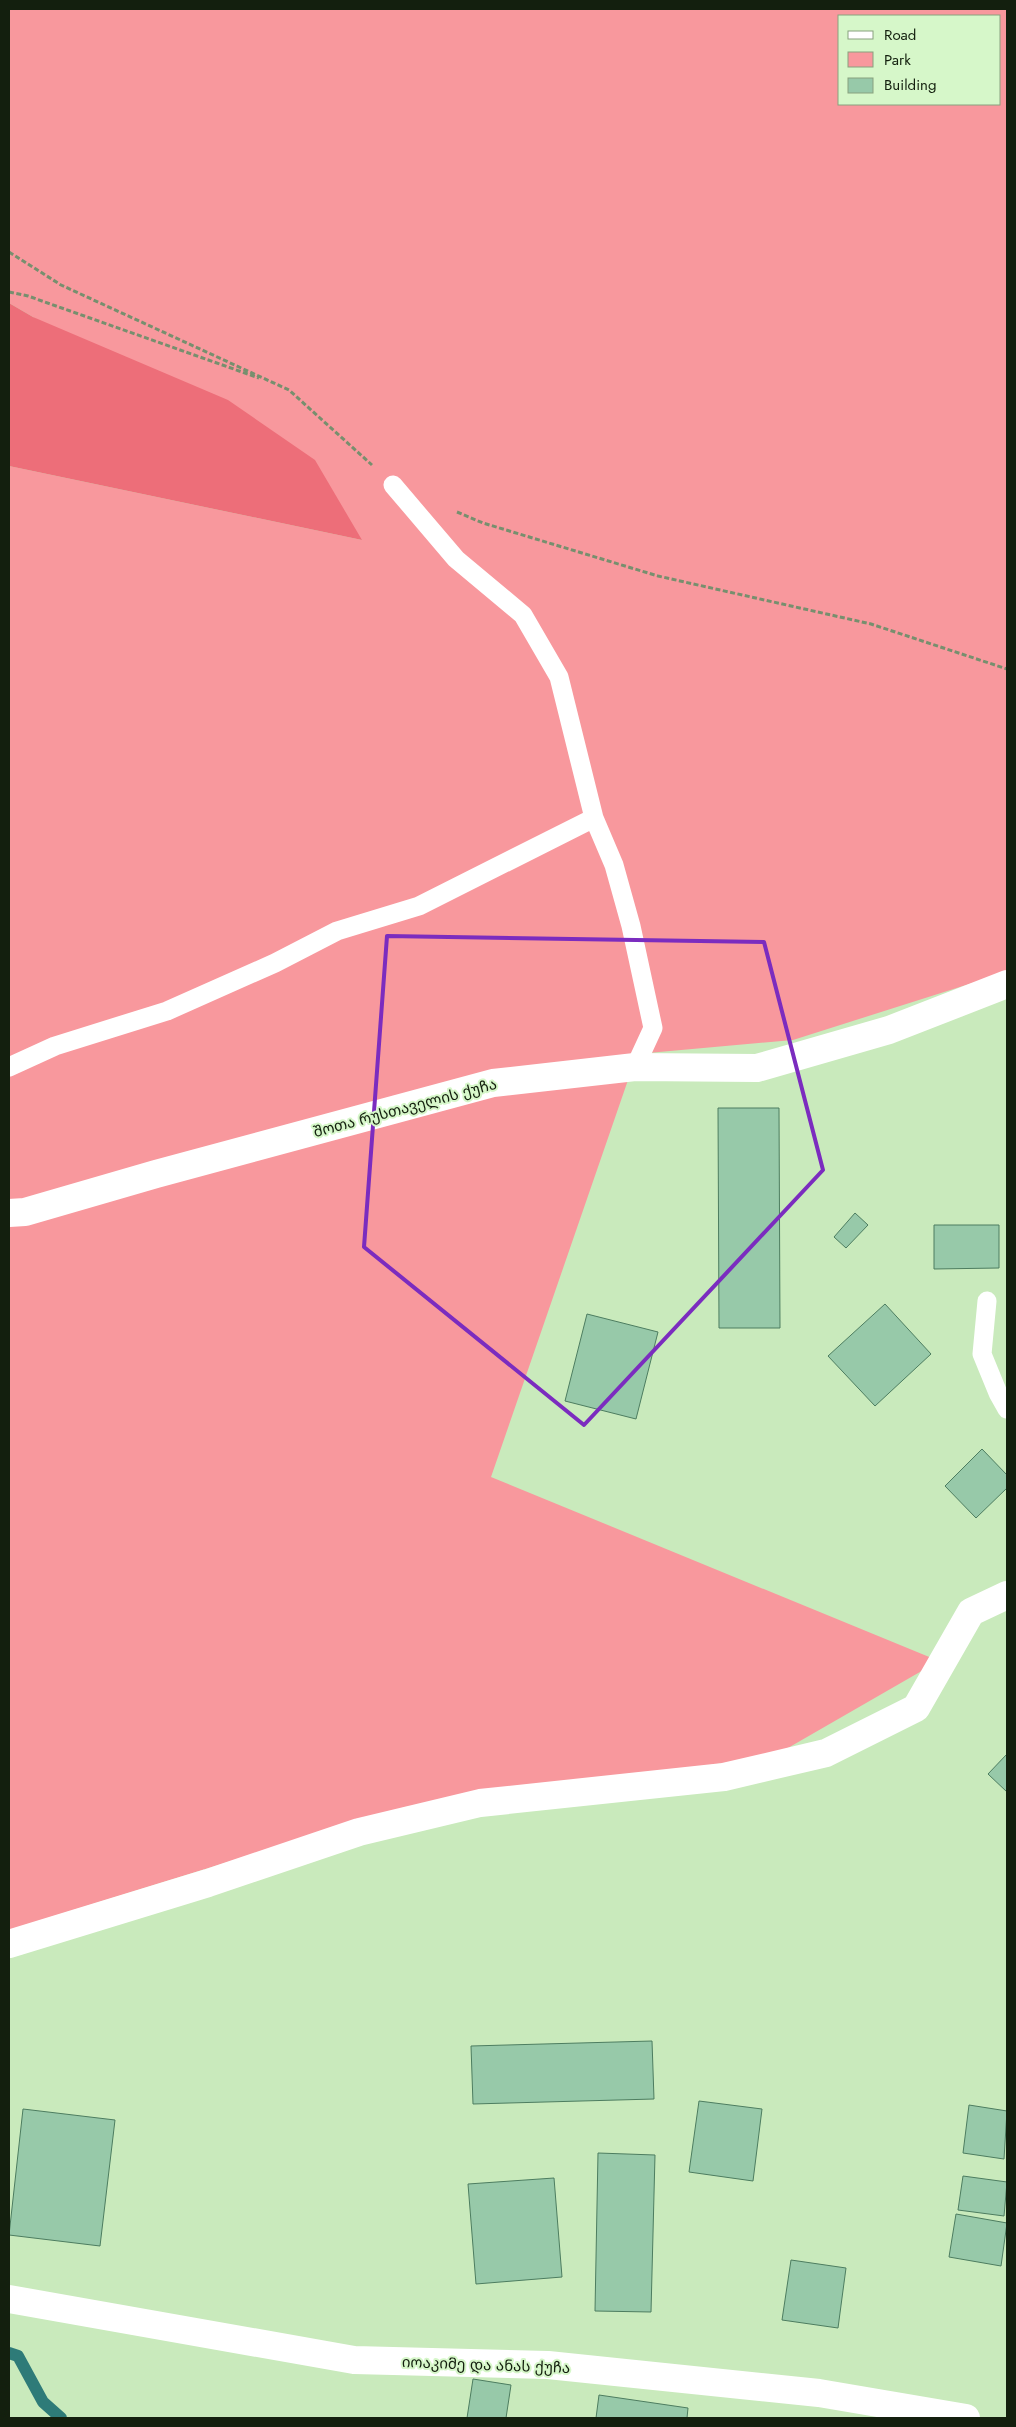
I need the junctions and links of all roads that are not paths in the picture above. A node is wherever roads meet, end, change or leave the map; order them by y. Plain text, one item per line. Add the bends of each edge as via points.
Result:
1 (394, 485) road end
2 (594, 818) junction
3 (1007, 984) edge
4 (9, 1067) edge
5 (635, 1067) junction
6 (9, 1214) edge
7 (987, 1301) dead end
8 (1007, 1409) edge
9 (1007, 1595) edge
10 (9, 1944) edge
11 (9, 2299) edge
12 (966, 2418) edge

1 - 2 lane via 456,559 522,615 559,677
2 - 4 lane via 419,906 337,932 166,1011 55,1046
2 - 5 lane via 614,865 631,926 652,1028
3 - 5 street, შოთა რუსთაველის ქუჩა via 889,1030 757,1068
5 - 6 street, შოთა რუსთაველის ქუჩა via 493,1083
7 - 8 lane via 982,1354
9 - 10 street via 972,1612 916,1708 826,1753 724,1777 480,1803 359,1832 208,1883
11 - 12 street, იოაკიმე და ანას ქუჩა via 354,2360 548,2366 819,2393

